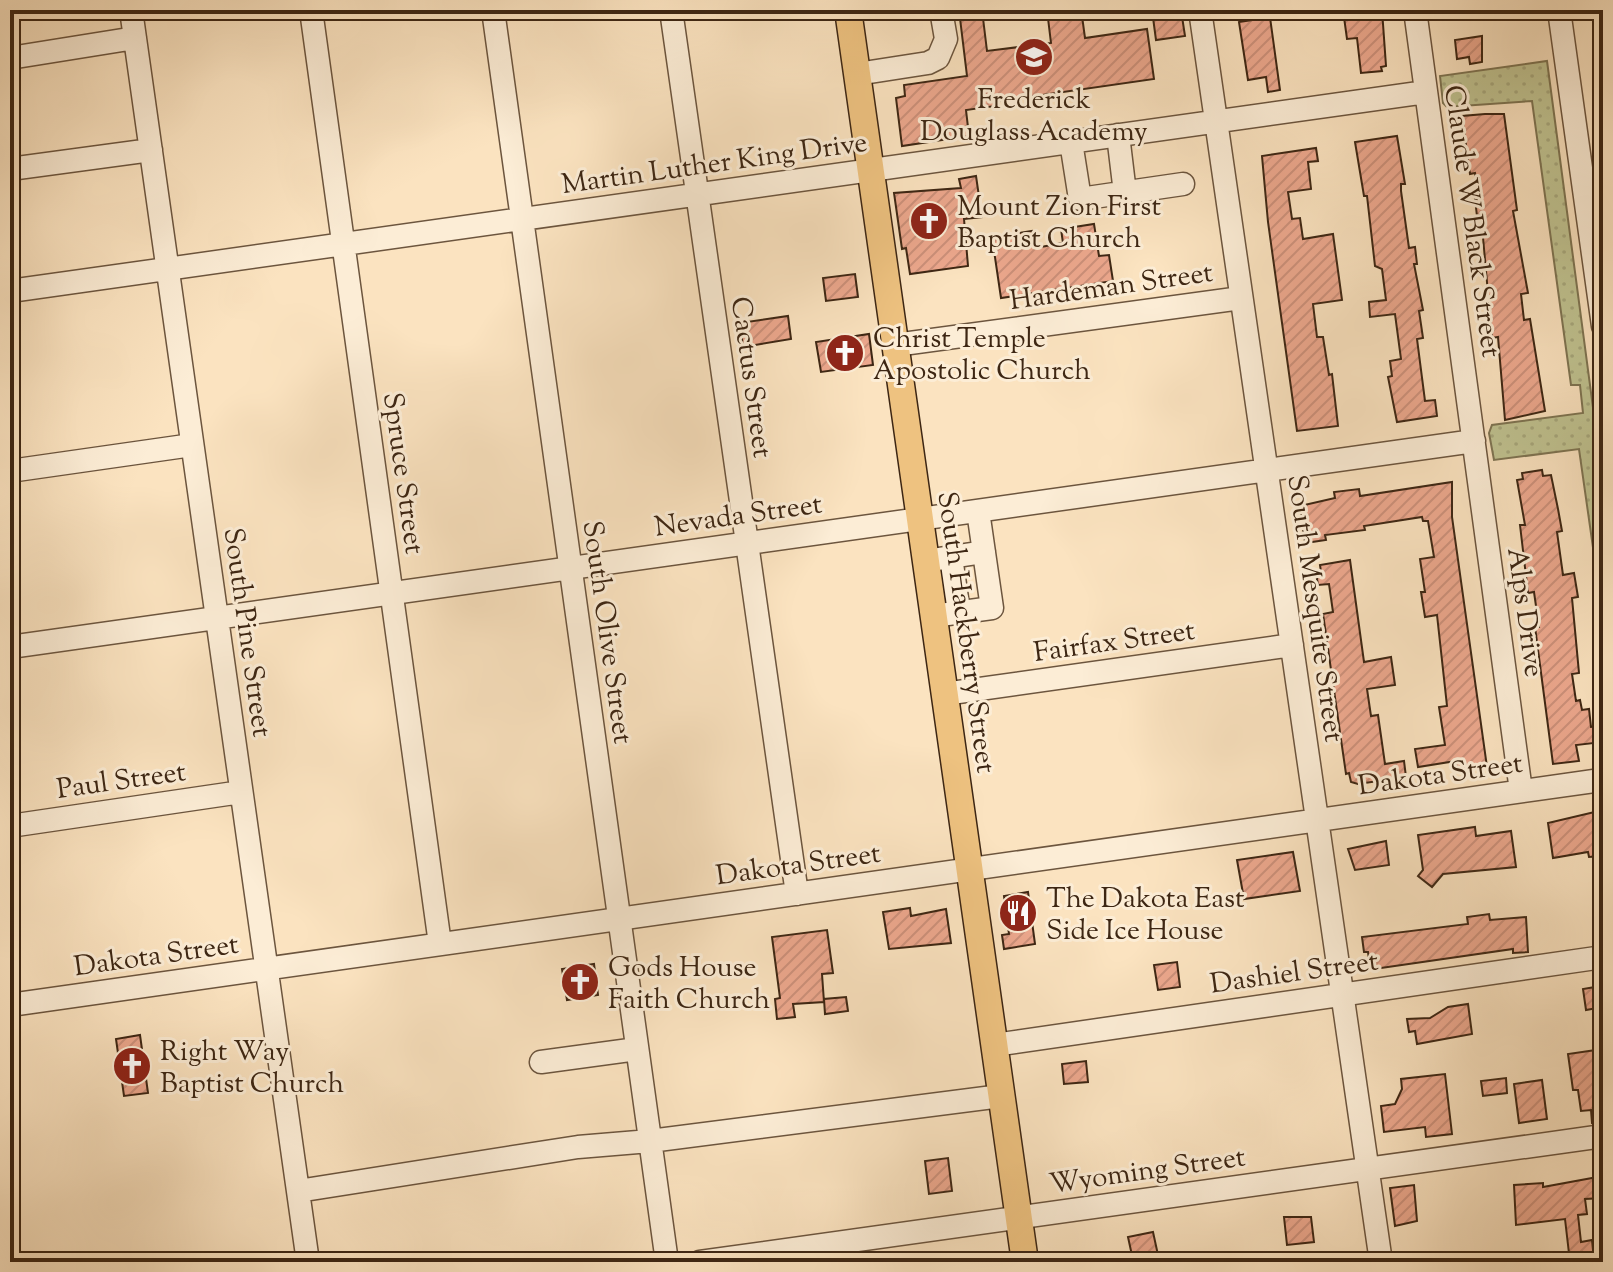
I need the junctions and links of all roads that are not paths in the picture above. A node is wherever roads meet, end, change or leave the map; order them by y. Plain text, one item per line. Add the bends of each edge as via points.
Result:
1 (131, 10) edge
2 (311, 10) edge
3 (493, 10) edge
4 (671, 10) edge
5 (848, 10) edge
6 (941, 10) edge
7 (1200, 10) edge
8 (1415, 10) edge
9 (1559, 10) edge
10 (135, 38) junction
11 (10, 58) edge
12 (857, 74) junction
13 (1426, 92) junction
14 (1216, 121) junction
15 (1118, 135) junction
16 (1071, 142) junction
17 (151, 150) junction
18 (1592, 167) edge
19 (10, 169) edge
20 (870, 170) junction
21 (1183, 184) dead end
22 (1125, 193) junction
23 (698, 194) junction
24 (522, 219) junction
25 (343, 244) junction
26 (167, 269) junction
27 (10, 291) edge
28 (1241, 298) junction
29 (1603, 326) edge
30 (895, 345) junction
31 (1474, 441) junction
32 (192, 445) junction
33 (1267, 470) junction
34 (10, 471) edge
35 (978, 511) junction
36 (920, 519) junction
37 (746, 544) junction
38 (984, 552) junction
39 (938, 559) junction
40 (570, 568) junction
41 (392, 593) junction
42 (946, 614) junction
43 (217, 618) junction
44 (1292, 645) junction
45 (10, 647) edge
46 (944, 694) junction
47 (1594, 781) dead end
48 (1521, 791) junction
49 (241, 792) junction
50 (1318, 820) junction
51 (10, 826) edge
52 (969, 869) junction
53 (797, 894) junction
54 (619, 919) junction
55 (440, 944) junction
56 (1603, 957) edge
57 (267, 969) junction
58 (1342, 994) junction
59 (10, 1005) edge
60 (994, 1045) junction
61 (637, 1049) junction
62 (541, 1062) dead end
63 (1001, 1096) junction
64 (1603, 1136) edge
65 (650, 1141) junction
66 (1368, 1170) junction
67 (298, 1191) junction
68 (1018, 1217) junction
69 (308, 1262) edge
70 (667, 1262) edge
71 (700, 1262) edge
72 (1025, 1262) edge
73 (1381, 1262) edge

1 - 10 street, South Pine Street
2 - 25 street, Spruce Street
3 - 24 street, South Olive Street
4 - 23 street, Cactus Street
5 - 12 main road, South Hackberry Street
6 - 12 street via 946,39 938,58
7 - 14 street, South Mesquite Street
8 - 13 street, Claude W Black Street
9 - 18 street
10 - 11 street
10 - 17 street, South Pine Street
12 - 20 main road, South Hackberry Street
13 - 14 street, Martin Luther King Drive
13 - 31 street, Claude W Black Street
14 - 15 street, Martin Luther King Drive
14 - 28 street, South Mesquite Street
15 - 16 street, Martin Luther King Drive
15 - 22 street
16 - 20 street, Martin Luther King Drive
16 - 22 street via 1080,199
17 - 19 street
17 - 26 street, South Pine Street
18 - 29 street
20 - 23 street, Martin Luther King Drive
20 - 30 main road, South Hackberry Street
21 - 22 street
23 - 24 street, Martin Luther King Drive
23 - 37 street, Cactus Street
24 - 25 street, Martin Luther King Drive
24 - 40 street, South Olive Street
25 - 26 street, Martin Luther King Drive
25 - 41 street, Spruce Street
26 - 27 street, Martin Luther King Drive
26 - 32 street, South Pine Street
28 - 30 street, Hardeman Street
28 - 33 street, South Mesquite Street
30 - 36 main road, South Hackberry Street
31 - 33 street, Nevada Street
31 - 48 street, Alps Drive
32 - 34 street
32 - 43 street, South Pine Street
33 - 35 street, Nevada Street
33 - 44 street, South Mesquite Street
35 - 36 street, Nevada Street
35 - 38 street
36 - 37 street, Nevada Street
36 - 39 main road, South Hackberry Street
37 - 40 street, Nevada Street
37 - 53 street, Cactus Street
38 - 39 street
38 - 42 street via 992,608
39 - 42 main road, South Hackberry Street
40 - 41 street, Nevada Street
40 - 54 street, South Olive Street
41 - 43 street, Nevada Street
41 - 55 street, Spruce Street
42 - 46 main road, South Hackberry Street
43 - 45 street, Nevada Street
43 - 49 street, South Pine Street
44 - 46 street, Fairfax Street
44 - 50 street, South Mesquite Street
46 - 52 main road, South Hackberry Street
47 - 48 street, Dakota Street
48 - 50 street, Dakota Street
49 - 51 street, Paul Street
49 - 57 street, South Pine Street
50 - 52 street, Dakota Street
50 - 58 street, South Mesquite Street
52 - 53 street, Dakota Street
52 - 60 main road, South Hackberry Street
53 - 54 street, Dakota Street
54 - 55 street, Dakota Street
54 - 61 street, South Olive Street
55 - 57 street, Dakota Street
56 - 58 street, Dashiel Street
57 - 59 street, Dakota Street
57 - 67 street, South Pine Street
58 - 60 street, Dashiel Street
58 - 66 street, South Mesquite Street
60 - 63 main road, South Hackberry Street
61 - 62 street
61 - 65 street, South Olive Street
63 - 65 street
63 - 68 main road, South Hackberry Street
64 - 66 street, Wyoming Street
65 - 67 street via 578,1147
65 - 70 street, South Olive Street
66 - 68 street, Wyoming Street
66 - 73 street, South Mesquite Street
67 - 69 street, South Pine Street
68 - 71 street, Wyoming Street
68 - 72 main road, South Hackberry Street

